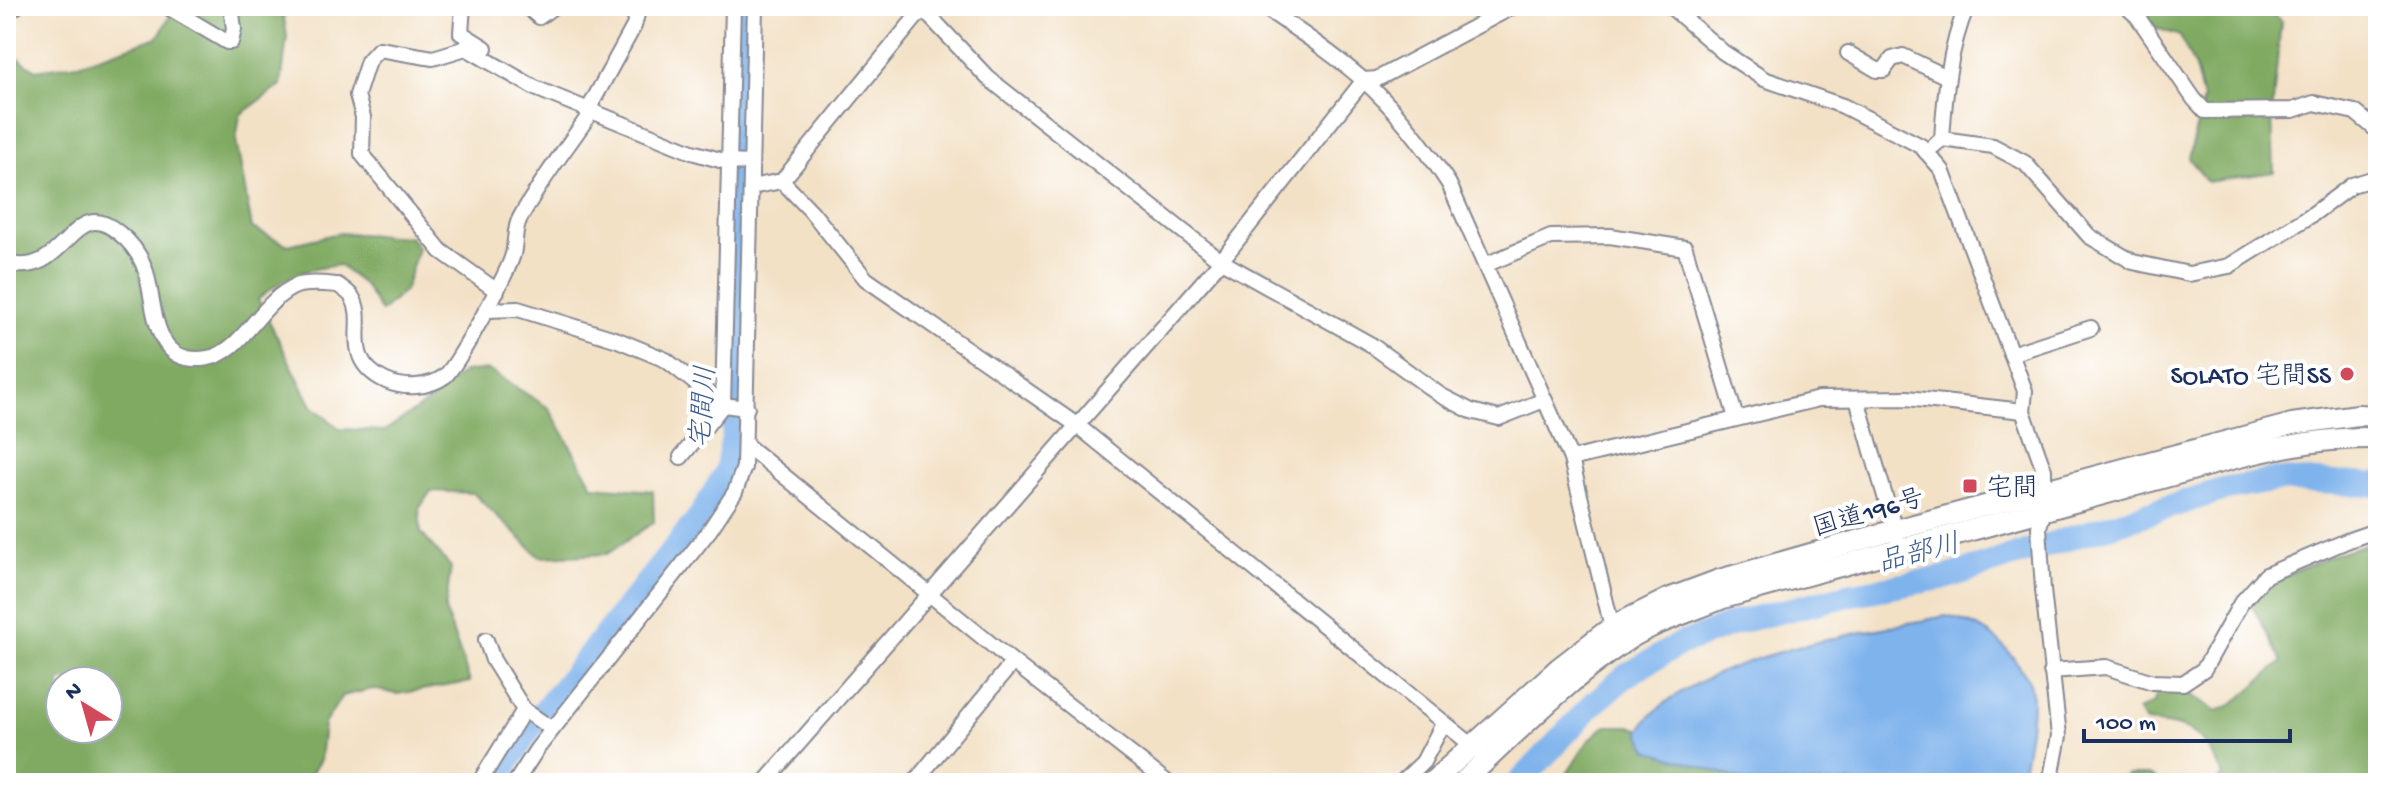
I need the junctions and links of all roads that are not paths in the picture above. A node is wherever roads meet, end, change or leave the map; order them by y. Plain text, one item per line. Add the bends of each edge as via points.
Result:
1 (17, 6) edge
2 (166, 6) edge
3 (231, 6) edge
4 (463, 6) edge
5 (526, 6) edge
6 (554, 6) edge
7 (639, 6) edge
8 (733, 6) edge
9 (755, 6) edge
10 (1262, 6) edge
11 (1670, 6) edge
12 (1967, 6) edge
13 (2126, 6) edge
14 (922, 7) edge
15 (1505, 8) edge
16 (6, 13) edge
17 (1848, 53) dead end
18 (501, 69) junction
19 (1947, 77) junction
20 (1364, 80) junction
21 (590, 110) junction
22 (2378, 131) edge
23 (1942, 139) junction
24 (1926, 152) junction
25 (738, 162) junction
26 (2378, 177) edge
27 (782, 181) junction
28 (751, 187) junction
29 (1221, 261) junction
30 (6, 263) edge
31 (1485, 265) junction
32 (497, 291) junction
33 (486, 310) junction
34 (2091, 328) dead end
35 (2011, 354) junction
36 (1857, 399) junction
37 (1544, 400) junction
38 (735, 407) junction
39 (2023, 411) junction
40 (2378, 416) edge
41 (1736, 418) junction
42 (1078, 426) junction
43 (2378, 438) edge
44 (746, 445) junction
45 (681, 457) dead end
46 (1571, 459) junction
47 (2045, 489) junction
48 (2044, 510) junction
49 (2378, 530) edge
50 (1898, 540) junction
51 (929, 593) junction
52 (1618, 635) junction
53 (486, 640) dead end
54 (1013, 662) junction
55 (2051, 671) junction
56 (524, 710) junction
57 (1443, 724) junction
58 (552, 729) junction
59 (1472, 745) junction
60 (1488, 759) junction
61 (479, 783) edge
62 (515, 783) edge
63 (764, 783) edge
64 (914, 783) edge
65 (1168, 783) edge
66 (1401, 783) edge
67 (1431, 783) edge
68 (1462, 783) edge
69 (2050, 783) edge

1 - 16 street
2 - 3 street via 227,42 234,29
4 - 18 street via 461,33 498,57
5 - 6 street via 539,17
7 - 21 street via 634,26
8 - 25 street
9 - 25 street
10 - 20 street
11 - 24 street via 1764,79 1843,106
12 - 19 street
13 - 22 street via 2205,111 2293,110 2314,103 2355,112
14 - 27 street
14 - 29 street via 988,78
15 - 20 street via 1377,79
17 - 19 street via 1877,70 1903,56
18 - 21 street
18 - 32 street via 466,48 433,58 379,49 368,61 357,95 363,117 362,154 441,251
19 - 23 street
20 - 29 street
20 - 31 street via 1424,146 1449,184
21 - 25 street via 692,152
21 - 32 street via 518,221 513,255
23 - 24 street
23 - 26 street via 1993,146 2025,163 2089,236 2133,262 2189,274 2229,266 2352,185
24 - 35 street via 1942,170
25 - 28 street
25 - 38 street
27 - 28 street
27 - 42 street via 866,279
28 - 38 street
29 - 37 street via 1370,344 1471,411 1499,418
29 - 42 street
30 - 33 street via 21,267 42,262 86,223 103,221 135,248 146,272 156,327 169,348 188,359 225,352 277,297 298,285 338,285 353,297 356,346 367,368 387,382 408,387 447,375
31 - 37 street
31 - 41 street via 1551,237 1610,236 1685,248
32 - 33 street
33 - 38 street via 518,309 618,340 666,360
34 - 35 street
35 - 39 street via 2025,391
36 - 39 street via 1907,398
36 - 41 street via 1819,399
36 - 50 street
37 - 46 street
38 - 44 street
38 - 45 street
39 - 47 street via 2044,470
40 - 47 highway, 国道196号 via 2292,424
41 - 46 street
42 - 51 street
42 - 57 street
43 - 48 highway, 国道196号 via 2297,443
44 - 51 street
44 - 58 street via 735,492 709,531
46 - 52 street
47 - 48 street
47 - 50 highway, 国道196号
48 - 50 highway, 国道196号
48 - 55 street via 2039,527
49 - 55 street via 2266,575 2241,603 2204,669 2183,683 2153,682 2106,667
50 - 52 highway, 国道196号 via 1719,580 1668,599
51 - 54 street
51 - 63 street
52 - 59 highway, 国道196号 via 1559,668
52 - 60 highway, 国道196号
53 - 56 street
54 - 64 street
54 - 65 street
55 - 69 street via 2059,736
56 - 58 street
56 - 61 street
57 - 59 street
57 - 66 street via 1423,762
58 - 62 street
59 - 60 street
59 - 67 highway, 国道196号
60 - 68 highway, 国道196号

